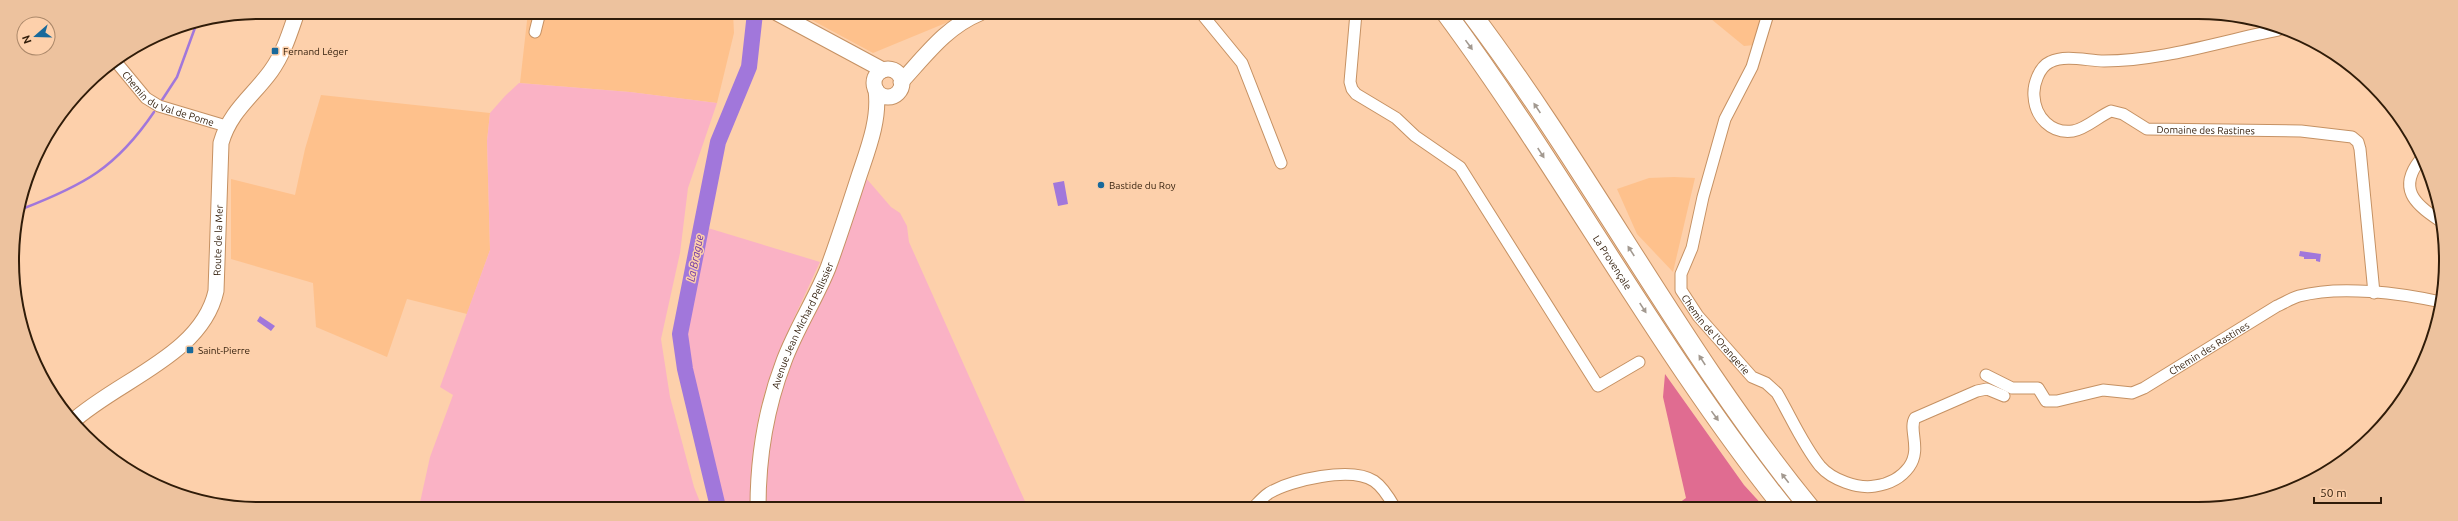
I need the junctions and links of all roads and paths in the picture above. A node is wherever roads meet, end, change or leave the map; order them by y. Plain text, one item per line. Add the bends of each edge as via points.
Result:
1 (294, 19) edge
2 (538, 19) edge
3 (788, 19) edge
4 (968, 19) edge
5 (1206, 19) edge
6 (1355, 19) edge
7 (1450, 19) edge
8 (1475, 19) edge
9 (1766, 19) edge
10 (2272, 31) edge
11 (535, 32) dead end
12 (854, 54) junction
13 (119, 65) edge
14 (893, 75) junction
15 (880, 90) junction
16 (226, 126) junction
17 (2418, 162) edge
18 (1281, 163) dead end
19 (2435, 217) edge
20 (2374, 293) junction
21 (2435, 301) edge
22 (1639, 362) dead end
23 (1986, 376) dead end
24 (2004, 396) dead end
25 (77, 418) edge
26 (758, 502) edge
27 (1259, 502) edge
28 (1392, 502) edge
29 (1780, 502) edge
30 (1805, 502) edge

1 - 16 street, Route de la Mer via 288,39 272,70
2 - 11 street
3 - 12 street
4 - 14 street via 954,26 924,56
5 - 18 street via 1242,63
6 - 22 street via 1350,82 1356,94 1396,118 1415,136 1460,167 1598,386
7 -> 29 highway, La Provençale via 1512,108 1708,406
30 -> 8 highway, La Provençale via 1731,404
9 - 24 street, Chemin de l'Orangerie via 1752,67 1725,119 1692,248 1681,274 1681,290 1698,316 1752,377 1766,383 1777,393 1821,468 1845,483 1864,488 1898,478 1910,466 1916,451 1912,422 1915,418 1977,391 1986,389
10 - 20 street, Domaine des Rastines via 2145,58 2105,61 2065,58 2050,62 2040,71 2033,90 2034,107 2044,123 2058,131 2074,131 2111,111 2123,114 2147,129 2300,131 2352,137 2358,142 2360,149
12 - 14 street
12 - 15 street
13 - 16 street, Chemin du Val de Pome via 143,94 159,106
14 - 15 street via 877,75
14 - 15 street via 900,90
15 - 26 street, Avenue Jean Michard Pellissier via 884,115 869,148 828,268 784,362 772,398 760,457
16 - 25 street, Route de la Mer via 219,164 216,291 213,307 196,333 183,345 98,401
17 - 19 street via 2411,171 2412,199
20 - 21 street, Chemin des Rastines via 2414,296
20 - 23 street, Chemin des Rastines via 2326,292 2298,296 2277,306 2157,381 2132,393 2103,390 2057,401 2046,401 2038,388 2012,388
27 - 28 street via 1268,494 1288,485 1327,476 1354,475 1374,480

